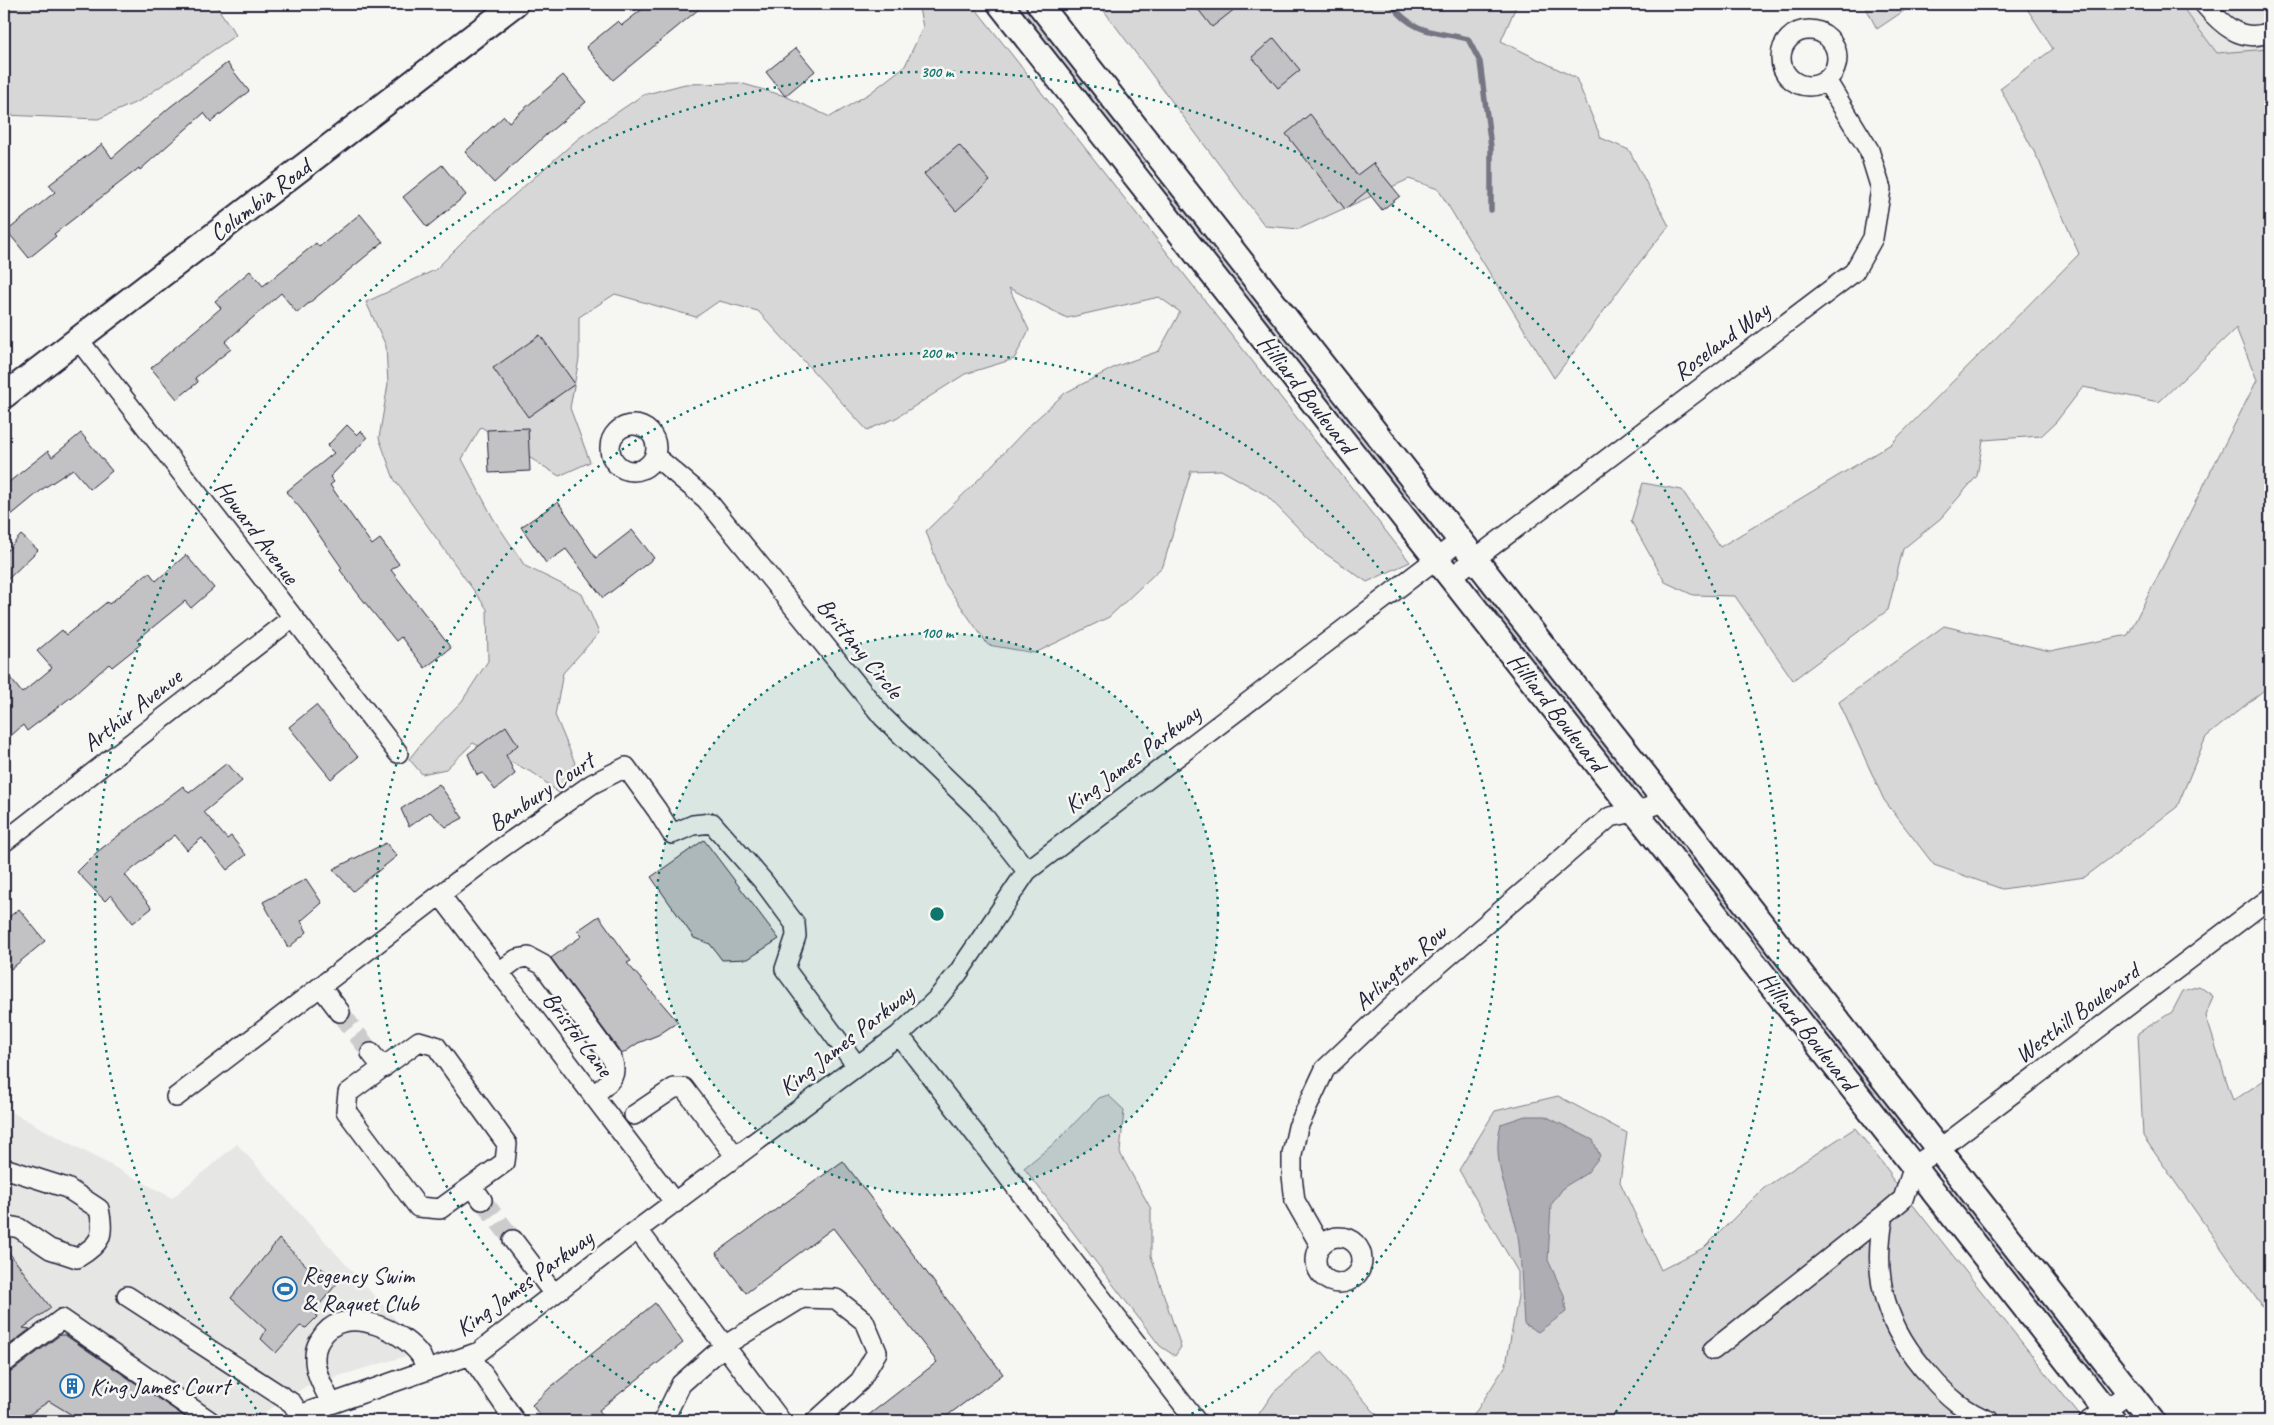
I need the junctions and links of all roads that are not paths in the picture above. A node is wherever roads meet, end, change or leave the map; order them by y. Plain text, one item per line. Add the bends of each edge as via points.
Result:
1 (515, 4) edge
2 (1000, 4) edge
3 (1039, 4) edge
4 (2204, 4) edge
5 (2270, 32) edge
6 (1826, 80) dead end
7 (78, 339) junction
8 (4, 396) edge
9 (656, 456) dead end
10 (1468, 549) junction
11 (1436, 559) junction
12 (1451, 578) junction
13 (292, 618) junction
14 (398, 754) dead end
15 (1664, 802) junction
16 (1635, 812) junction
17 (4, 842) edge
18 (1028, 871) junction
19 (441, 896) junction
20 (2270, 898) edge
21 (499, 972) junction
22 (321, 987) junction
23 (340, 1012) tunnel mouth
24 (899, 1035) junction
25 (371, 1053) tunnel mouth
26 (857, 1066) junction
27 (383, 1068) junction
28 (593, 1096) junction
29 (176, 1097) dead end
30 (634, 1115) dead end
31 (1938, 1150) junction
32 (736, 1157) junction
33 (1914, 1166) junction
34 (4, 1168) edge
35 (675, 1203) junction
36 (1884, 1215) junction
37 (4, 1225) edge
38 (638, 1230) junction
39 (513, 1240) tunnel mouth
40 (1320, 1245) dead end
41 (554, 1294) junction
42 (127, 1296) dead end
43 (724, 1346) junction
44 (1713, 1350) dead end
45 (470, 1355) junction
46 (4, 1363) edge
47 (427, 1370) junction
48 (2130, 1392) junction
49 (331, 1403) junction
50 (2103, 1418) edge
51 (298, 1419) edge
52 (210, 1421) edge
53 (515, 1421) edge
54 (663, 1421) edge
55 (781, 1421) edge
56 (816, 1421) edge
57 (1196, 1421) edge
58 (1990, 1421) edge
59 (2152, 1421) edge

1 - 7 main road, Columbia Road
2 - 11 main road, Hilliard Boulevard
3 - 10 main road, Hilliard Boulevard
4 - 5 street via 2220,23 2243,35
6 - 10 street, Roseland Way via 1869,150 1881,189 1873,238 1854,272
7 - 8 main road, Columbia Road
7 - 13 street, Howard Avenue
9 - 18 street, Brittany Circle via 706,499 883,717 978,808
10 - 11 street, King James Parkway
10 - 12 street, Roseland Way
10 - 15 main road, Hilliard Boulevard
11 - 12 main road, Hilliard Boulevard
11 - 18 street, King James Parkway
12 - 16 main road, Hilliard Boulevard
13 - 14 street, Howard Avenue
13 - 17 street, Arthur Avenue
15 - 16 street, Arlington Row
15 - 31 main road, Hilliard Boulevard
16 - 33 main road, Hilliard Boulevard
16 - 40 street, Arlington Row via 1610,817 1400,998 1325,1069 1298,1127 1292,1154 1296,1201
18 - 24 street, King James Parkway via 958,973 936,1000
19 - 21 street, Bristol Lane
19 - 22 street, Banbury Court
19 - 26 street, Banbury Court via 500,849 592,784 626,767 672,834 693,825 712,824 763,881 795,924 796,936 785,968
20 - 31 street, Westhill Boulevard
21 - 28 street, Bristol Lane
21 - 28 street via 517,959 528,956 543,965 556,982 612,1059 613,1078
22 - 23 street
22 - 29 street, Banbury Court
24 - 26 street, King James Parkway
24 - 57 street
25 - 27 street
26 - 32 street, King James Parkway
27 - 27 street via 418,1041 436,1046 507,1144 505,1162 477,1193 440,1209 418,1207 346,1111 348,1093
28 - 35 street, Bristol Lane
30 - 32 street via 674,1088 684,1088
31 - 33 street, Westhill Boulevard
31 - 48 main road, Hilliard Boulevard
32 - 35 street, King James Parkway
33 - 36 street via 1903,1199
33 - 50 main road, Hilliard Boulevard
34 - 37 street via 67,1188 99,1209 103,1227 95,1248 77,1258 50,1249 18,1228
35 - 38 street, King James Parkway
36 - 44 street
36 - 58 street via 1879,1236 1880,1273 1897,1332 1943,1392 1971,1413
38 - 41 street, King James Parkway
38 - 43 street
39 - 41 street
41 - 45 street, King James Parkway via 479,1352
42 - 51 street via 292,1403
43 - 54 street via 681,1384
43 - 55 street
43 - 56 street via 802,1298 836,1300 864,1321 877,1352 860,1381
45 - 47 street, King James Parkway
45 - 53 street
46 - 52 street via 62,1319
47 - 49 street, King James Parkway
47 - 49 street via 420,1356 389,1331 366,1321 341,1321 317,1343 314,1358
48 - 50 street
48 - 59 main road, Hilliard Boulevard
49 - 51 street, King James Parkway

